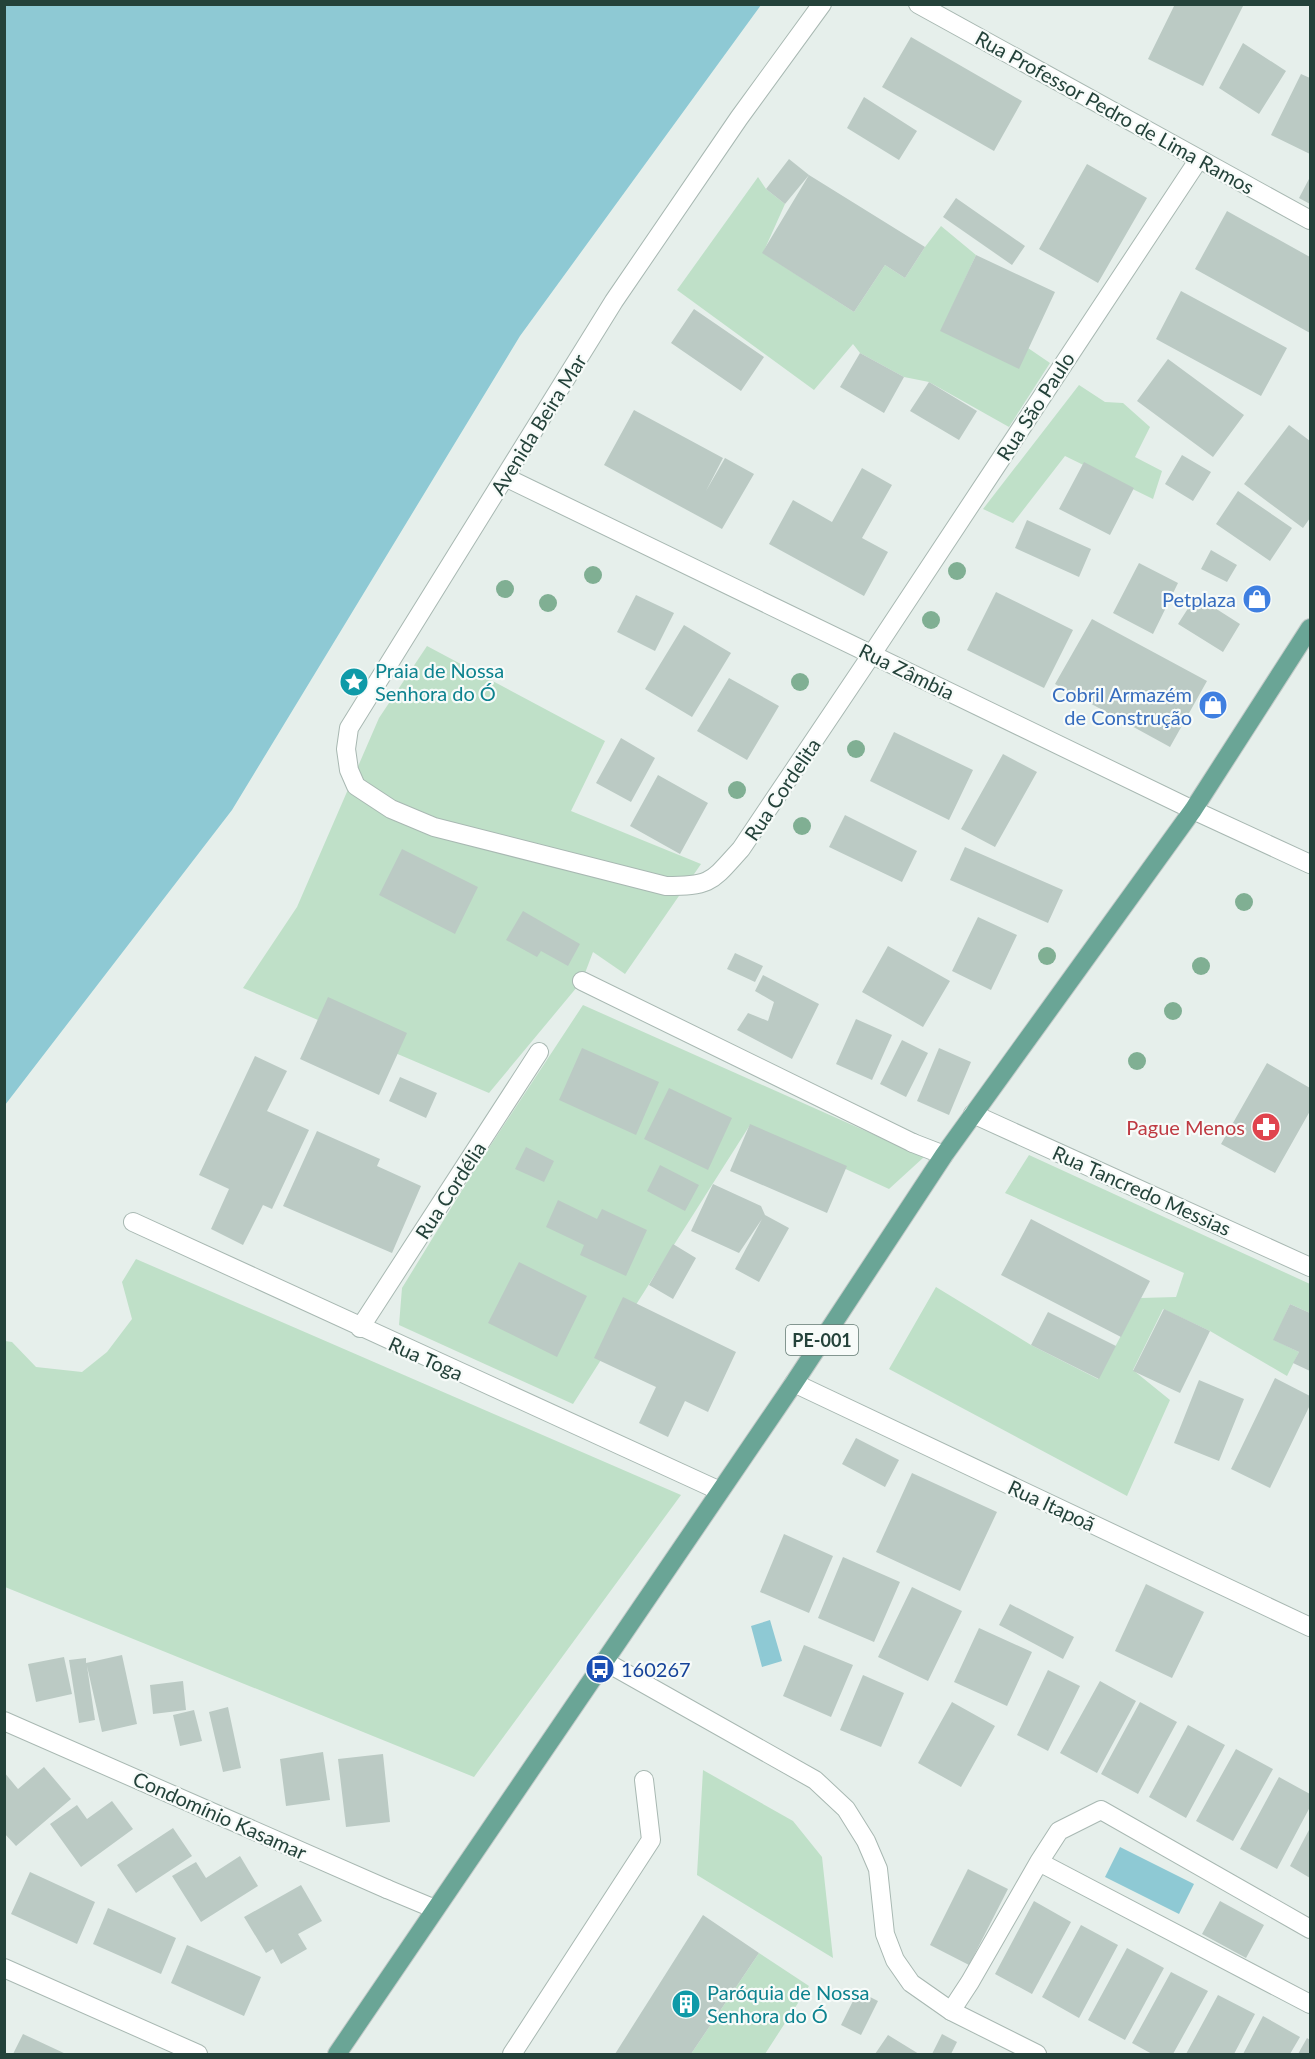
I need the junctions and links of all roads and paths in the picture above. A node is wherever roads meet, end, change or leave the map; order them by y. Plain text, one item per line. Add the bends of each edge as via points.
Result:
1 (822, 4) edge
2 (918, 4) edge
3 (1199, 159) junction
4 (1311, 220) edge
5 (505, 477) junction
6 (1311, 628) edge
7 (872, 654) junction
8 (1192, 810) junction
9 (1311, 864) edge
10 (666, 886) joint
11 (582, 981) dead end
12 (539, 1052) dead end
13 (973, 1114) junction
14 (944, 1155) junction
15 (133, 1222) dead end
16 (1311, 1267) edge
17 (360, 1328) junction
18 (794, 1383) junction
19 (720, 1491) junction
20 (1311, 1627) edge
21 (604, 1661) junction
22 (4, 1721) edge
23 (644, 1780) dead end
24 (1039, 1862) junction
25 (435, 1909) junction
26 (1311, 1929) edge
27 (4, 1968) edge
28 (1311, 2004) edge
29 (951, 2011) junction
30 (198, 2055) edge
31 (337, 2055) edge
32 (512, 2055) edge
33 (1037, 2055) edge

1 - 5 street, Avenida Beira Mar via 614,301
2 - 3 street, Rua Professor Pedro de Lima Ramos
3 - 4 street, Rua Professor Pedro de Lima Ramos
3 - 7 street, Rua São Paulo
5 - 7 street, Rua Zâmbia
5 - 10 street, Avenida Beira Mar via 349,728 349,770 356,786 391,809 434,827
6 - 8 main road, PE-001
7 - 8 street, Rua Zâmbia
7 - 10 street, Rua Cordelita via 741,849 716,878 697,886
8 - 9 street, Rua Zâmbia
8 - 13 main road, PE-001
11 - 14 street
12 - 17 street, Rua Cordélia
13 - 14 main road, PE-001
13 - 16 street, Rua Tancredo Messias
14 - 18 main road, PE-001
15 - 17 street, Rua Toga
17 - 19 street, Rua Toga
18 - 19 main road, PE-001
18 - 20 street, Rua Itapoã
19 - 21 main road, PE-001
21 - 25 main road, PE-001
21 - 29 street via 815,1780 846,1809 878,1869 885,1934 896,1960 911,1983
22 - 25 street, Condomínio Kasamar
23 - 32 street via 651,1840
24 - 26 street via 1059,1831 1101,1810
24 - 28 street
24 - 29 street
25 - 31 main road, PE-001
27 - 30 street
29 - 33 street

